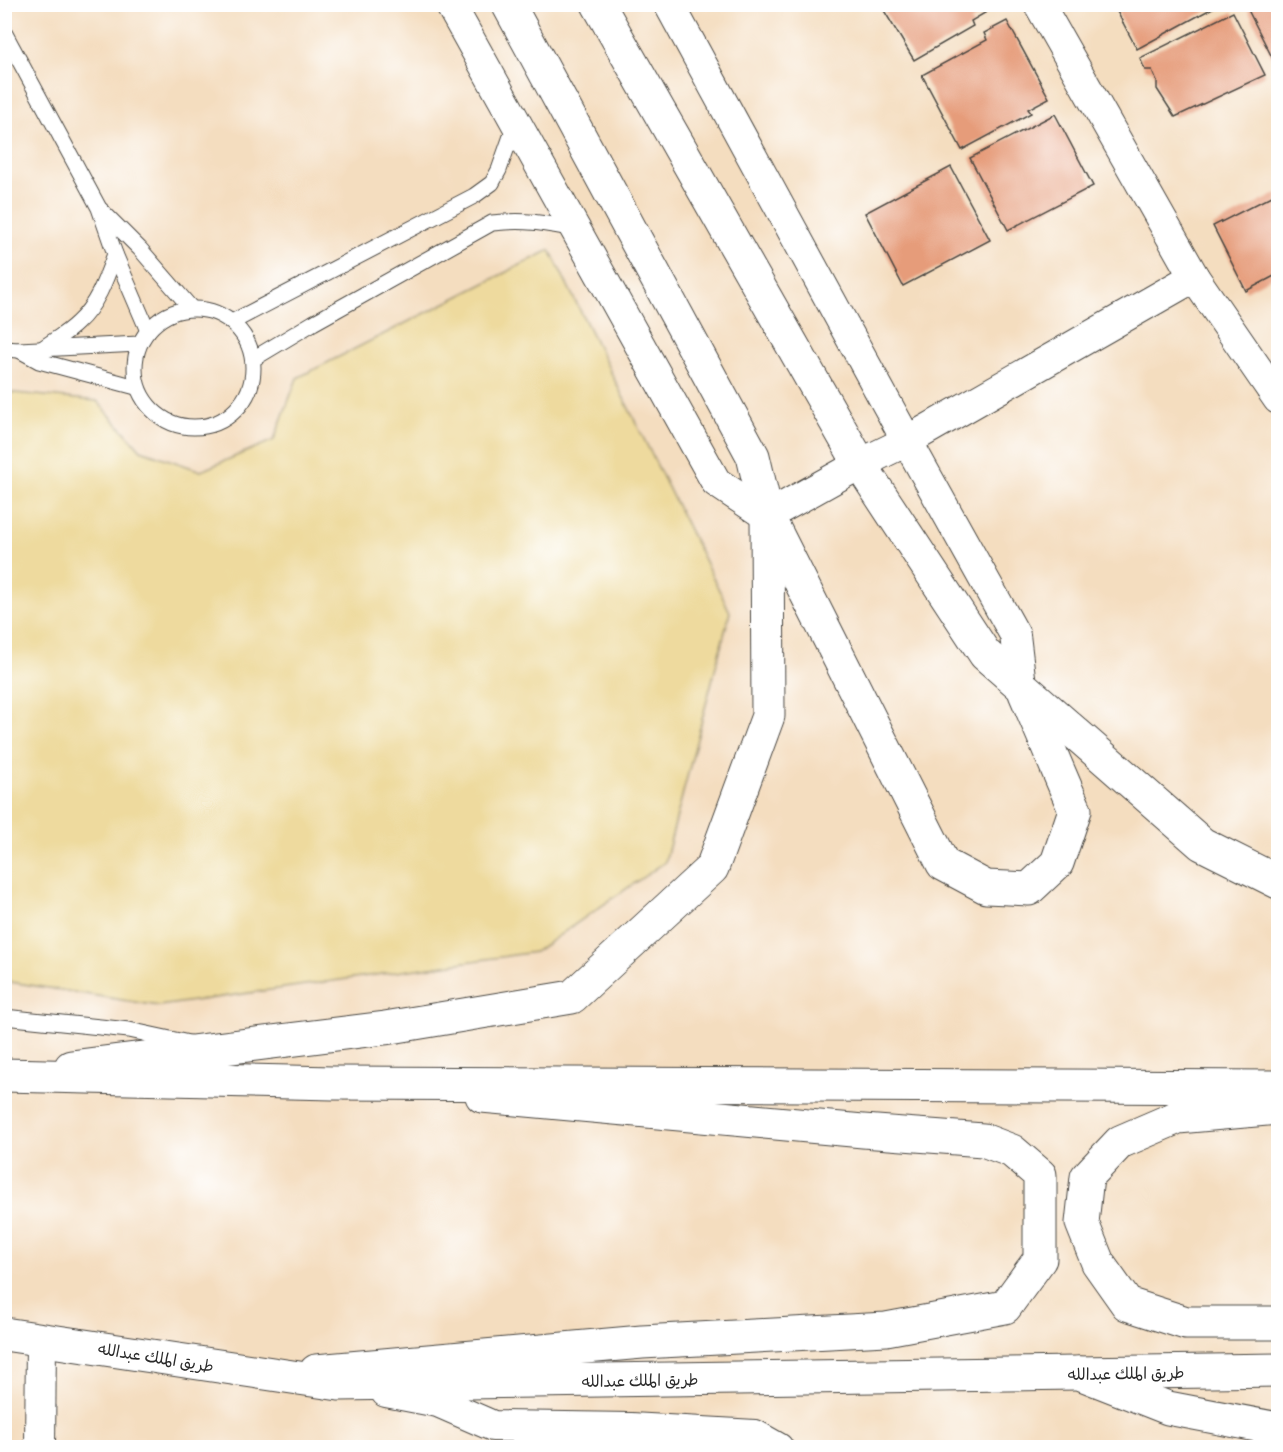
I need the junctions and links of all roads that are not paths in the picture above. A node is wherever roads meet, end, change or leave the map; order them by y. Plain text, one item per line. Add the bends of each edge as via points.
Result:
1 (450, 4) edge
2 (508, 4) edge
3 (598, 4) edge
4 (669, 4) edge
5 (1040, 4) edge
6 (4, 32) edge
7 (516, 122) junction
8 (99, 208) junction
9 (575, 229) junction
10 (115, 254) junction
11 (1194, 277) junction
12 (191, 308) junction
13 (232, 322) junction
14 (143, 337) junction
15 (43, 348) junction
16 (12, 349) edge
17 (253, 359) junction
18 (136, 387) junction
19 (1278, 399) edge
20 (907, 441) junction
21 (860, 464) junction
22 (767, 516) junction
23 (1021, 685) junction
24 (1278, 882) edge
25 (4, 1017) edge
26 (217, 1048) junction
27 (4, 1075) edge
28 (333, 1083) junction
29 (1278, 1087) edge
30 (1278, 1108) edge
31 (1278, 1323) edge
32 (4, 1334) edge
33 (41, 1340) junction
34 (1278, 1370) edge
35 (1079, 1373) junction
36 (275, 1375) junction
37 (339, 1384) junction
38 (1278, 1429) edge
39 (40, 1448) edge
40 (778, 1448) edge

1 - 7 street
2 - 22 main road via 753,456
3 - 21 main road
4 - 20 street
5 - 11 street
6 - 8 lane
7 - 9 street
7 - 13 lane via 492,183 474,196
8 - 10 lane
8 - 12 lane
9 - 17 lane via 533,221 492,223
9 - 22 street via 717,482
10 - 14 lane
10 - 15 lane via 91,307
11 - 19 street
11 - 20 street
12 - 13 lane via 213,311
12 - 14 lane via 169,313
13 - 17 lane via 246,339
14 - 15 lane
14 - 18 lane via 134,365
15 - 16 lane
16 - 18 lane via 39,361
17 - 18 lane via 253,381 243,402 228,418 208,426 185,427 164,420 148,406
20 - 21 street
20 - 23 street via 1015,635
21 - 22 street
21 - 23 main road via 985,654
22 - 23 main road via 943,864 986,887 1029,889 1057,863 1076,810
22 - 26 main road via 768,716 712,868 572,997 385,1028
23 - 24 main road via 1202,844
25 - 26 lane via 129,1030
26 - 27 main road
27 - 28 main road
28 - 29 main road
28 - 36 main road via 983,1140 1012,1151 1040,1175 1040,1259 1005,1307 886,1329 642,1342
30 - 31 main road via 1178,1118 1119,1142 1087,1177 1082,1223 1098,1263 1127,1304 1186,1323
32 - 33 main road, طريق الملك عبدالله
33 - 36 main road, طريق الملك عبدالله
33 - 39 street
34 - 35 main road, طريق الملك عبدالله
35 - 37 main road, طريق الملك عبدالله
35 - 38 main road via 1168,1408
36 - 37 main road, طريق الملك عبدالله
37 - 40 street via 438,1402 493,1426 631,1428 755,1436

